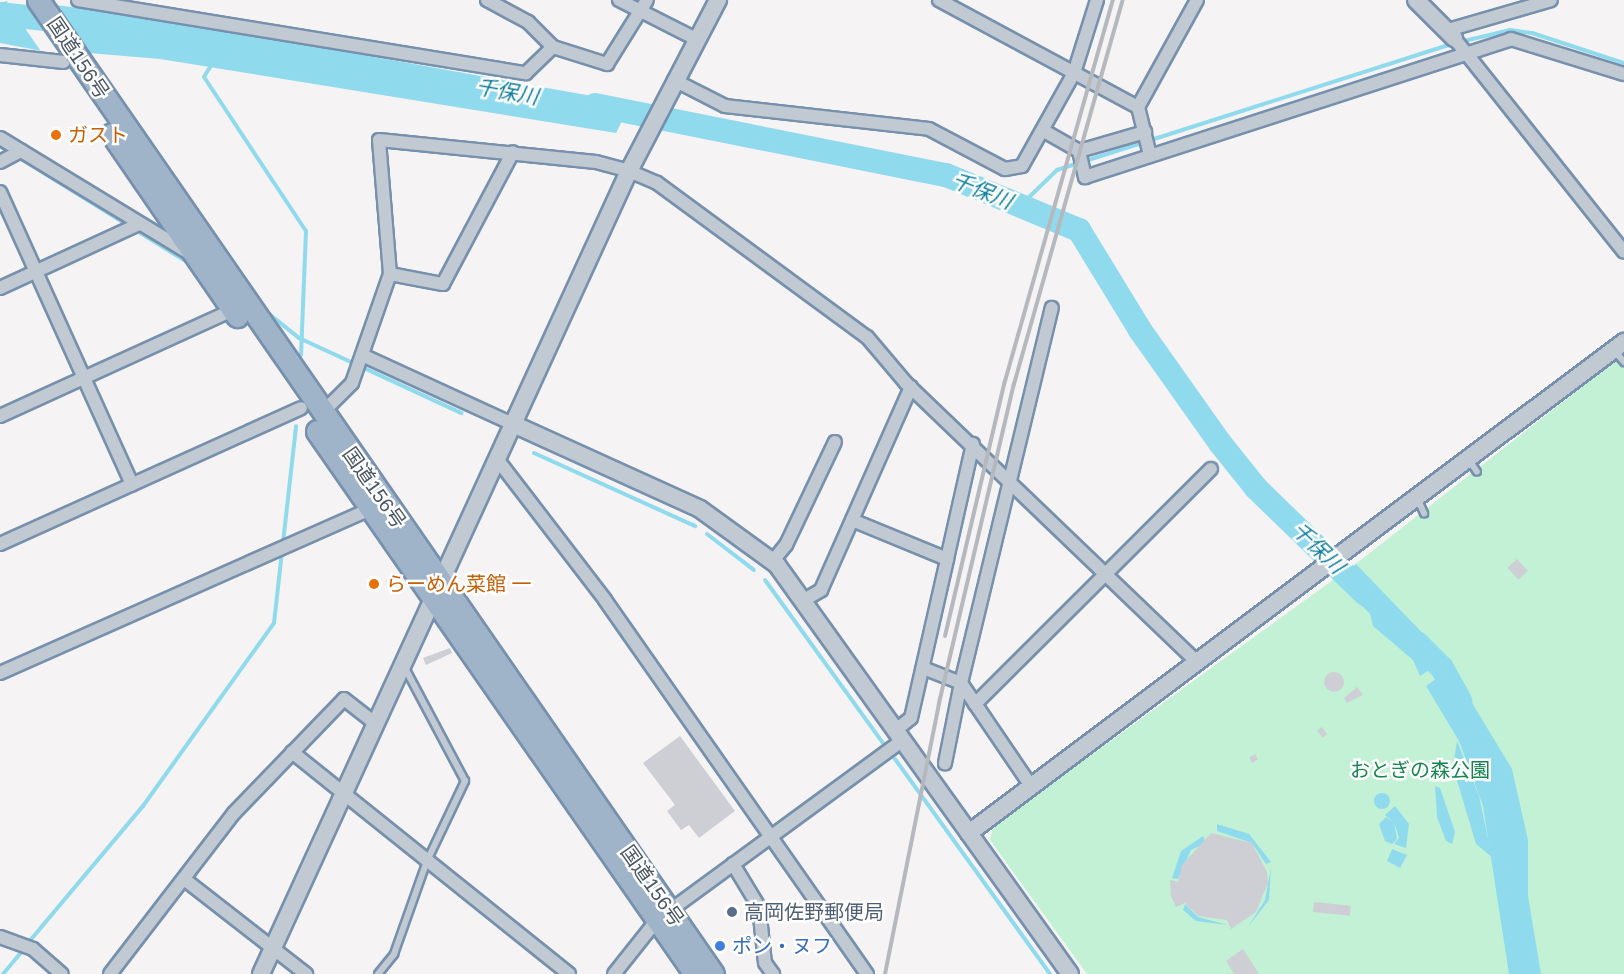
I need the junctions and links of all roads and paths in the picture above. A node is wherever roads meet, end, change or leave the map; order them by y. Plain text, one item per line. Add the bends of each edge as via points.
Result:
1 (32, 0) edge
2 (78, 0) edge
3 (487, 0) edge
4 (619, 0) edge
5 (718, 0) edge
6 (939, 0) edge
7 (1097, 0) edge
8 (1197, 0) edge
9 (1416, 0) edge
10 (1551, 0) edge
11 (644, 6) edge
12 (696, 39) junction
13 (1457, 42) junction
14 (553, 47) junction
15 (0, 55) edge
16 (67, 58) junction
17 (1074, 73) junction
18 (1624, 74) edge
19 (674, 80) junction
20 (1137, 107) junction
21 (1044, 131) junction
22 (1145, 132) junction
23 (0, 138) edge
24 (21, 151) junction
25 (1078, 151) junction
26 (513, 152) junction
27 (1150, 155) junction
28 (0, 162) edge
29 (629, 171) junction
30 (0, 192) edge
31 (137, 225) junction
32 (1624, 252) edge
33 (193, 255) junction
34 (36, 272) junction
35 (390, 274) junction
36 (0, 288) edge
37 (1052, 308) dead end
38 (233, 310) junction
39 (1621, 351) edge
40 (362, 355) junction
41 (84, 378) junction
42 (911, 387) junction
43 (301, 408) junction
44 (321, 414) junction
45 (0, 416) edge
46 (513, 424) junction
47 (835, 442) dead end
48 (973, 444) junction
49 (497, 459) junction
50 (1210, 469) dead end
51 (1009, 479) junction
52 (132, 484) junction
53 (1417, 498) junction
54 (370, 509) junction
55 (1424, 513) dead end
56 (852, 520) junction
57 (0, 544) edge
58 (946, 559) junction
59 (772, 562) junction
60 (1104, 575) junction
61 (435, 591) junction
62 (804, 600) junction
63 (402, 660) junction
64 (1197, 662) junction
65 (923, 668) junction
66 (0, 673) edge
67 (961, 683) junction
68 (975, 704) junction
69 (375, 723) junction
70 (900, 735) junction
71 (292, 752) junction
72 (945, 763) dead end
73 (1031, 786) junction
74 (344, 794) junction
75 (969, 833) junction
76 (769, 839) junction
77 (427, 861) junction
78 (733, 864) junction
79 (184, 879) junction
80 (663, 915) junction
81 (0, 937) edge
82 (274, 947) junction
83 (62, 974) edge
84 (110, 974) edge
85 (261, 974) edge
86 (306, 974) edge
87 (378, 974) edge
88 (569, 974) edge
89 (614, 974) edge
90 (695, 974) edge
91 (713, 974) edge
92 (773, 974) edge
93 (867, 974) edge
94 (1070, 974) edge

1 - 16 highway, 国道156号
2 - 14 street via 526,73
3 - 14 street via 528,22
4 - 11 street
5 - 12 street
6 - 17 street
7 - 17 street
8 - 20 street
9 - 13 street
10 - 13 street
11 - 12 street
11 - 14 street via 607,64
12 - 19 street
13 - 18 street via 1531,42
13 - 27 street
13 - 32 street
15 - 16 street
16 - 33 highway, 国道156号
16 - 44 highway, 国道156号
17 - 20 street
17 - 21 street
19 - 21 street via 725,106 929,129 1005,169 1022,166
19 - 29 street
20 - 22 street
21 - 25 street
22 - 25 street
22 - 27 street
23 - 24 street
24 - 28 street
24 - 31 street
25 - 27 street via 1085,177
26 - 29 street
26 - 35 street via 443,284
26 - 35 street via 379,140
29 - 42 street via 657,183 867,337
29 - 46 street
30 - 34 street
31 - 33 street
31 - 34 street
33 - 38 highway, 国道156号
34 - 36 street
34 - 41 street
35 - 40 street
37 - 51 street
38 - 41 street
38 - 43 highway, 国道156号
39 - 53 street via 1473,466
40 - 44 street via 352,383
40 - 46 street
41 - 45 street
41 - 52 street
42 - 48 street
42 - 56 street
43 - 52 street
43 - 54 highway, 国道156号
44 - 61 highway, 国道156号
46 - 49 street
46 - 59 street via 700,509
47 - 59 street via 786,545
48 - 51 street
48 - 58 street
49 - 61 street
49 - 76 street via 605,600
50 - 60 street
51 - 60 street
51 - 67 street
52 - 57 street
53 - 55 lane
53 - 64 street
54 - 61 highway, 国道156号
54 - 66 street
56 - 58 street
56 - 62 street via 821,590
58 - 65 street
59 - 62 street
60 - 64 street
60 - 68 street
61 - 63 street
61 - 80 highway, 国道156号
62 - 70 street
63 - 69 street
63 - 77 lane via 465,781
64 - 73 street
65 - 67 street
65 - 70 street via 911,718
67 - 68 street
67 - 72 street
68 - 73 street
69 - 71 street via 344,699
69 - 74 street
70 - 75 street
70 - 76 street
71 - 74 street
71 - 79 street
73 - 75 street
74 - 77 street
74 - 82 street
75 - 94 street
76 - 78 street
76 - 93 street via 809,901
77 - 87 lane via 394,954
77 - 88 street
78 - 80 street
78 - 92 street via 759,907 765,963
79 - 82 street
79 - 84 street
80 - 89 street
80 - 90 highway, 国道156号
80 - 91 highway, 国道156号
81 - 83 street via 33,949
82 - 85 street
82 - 86 street

